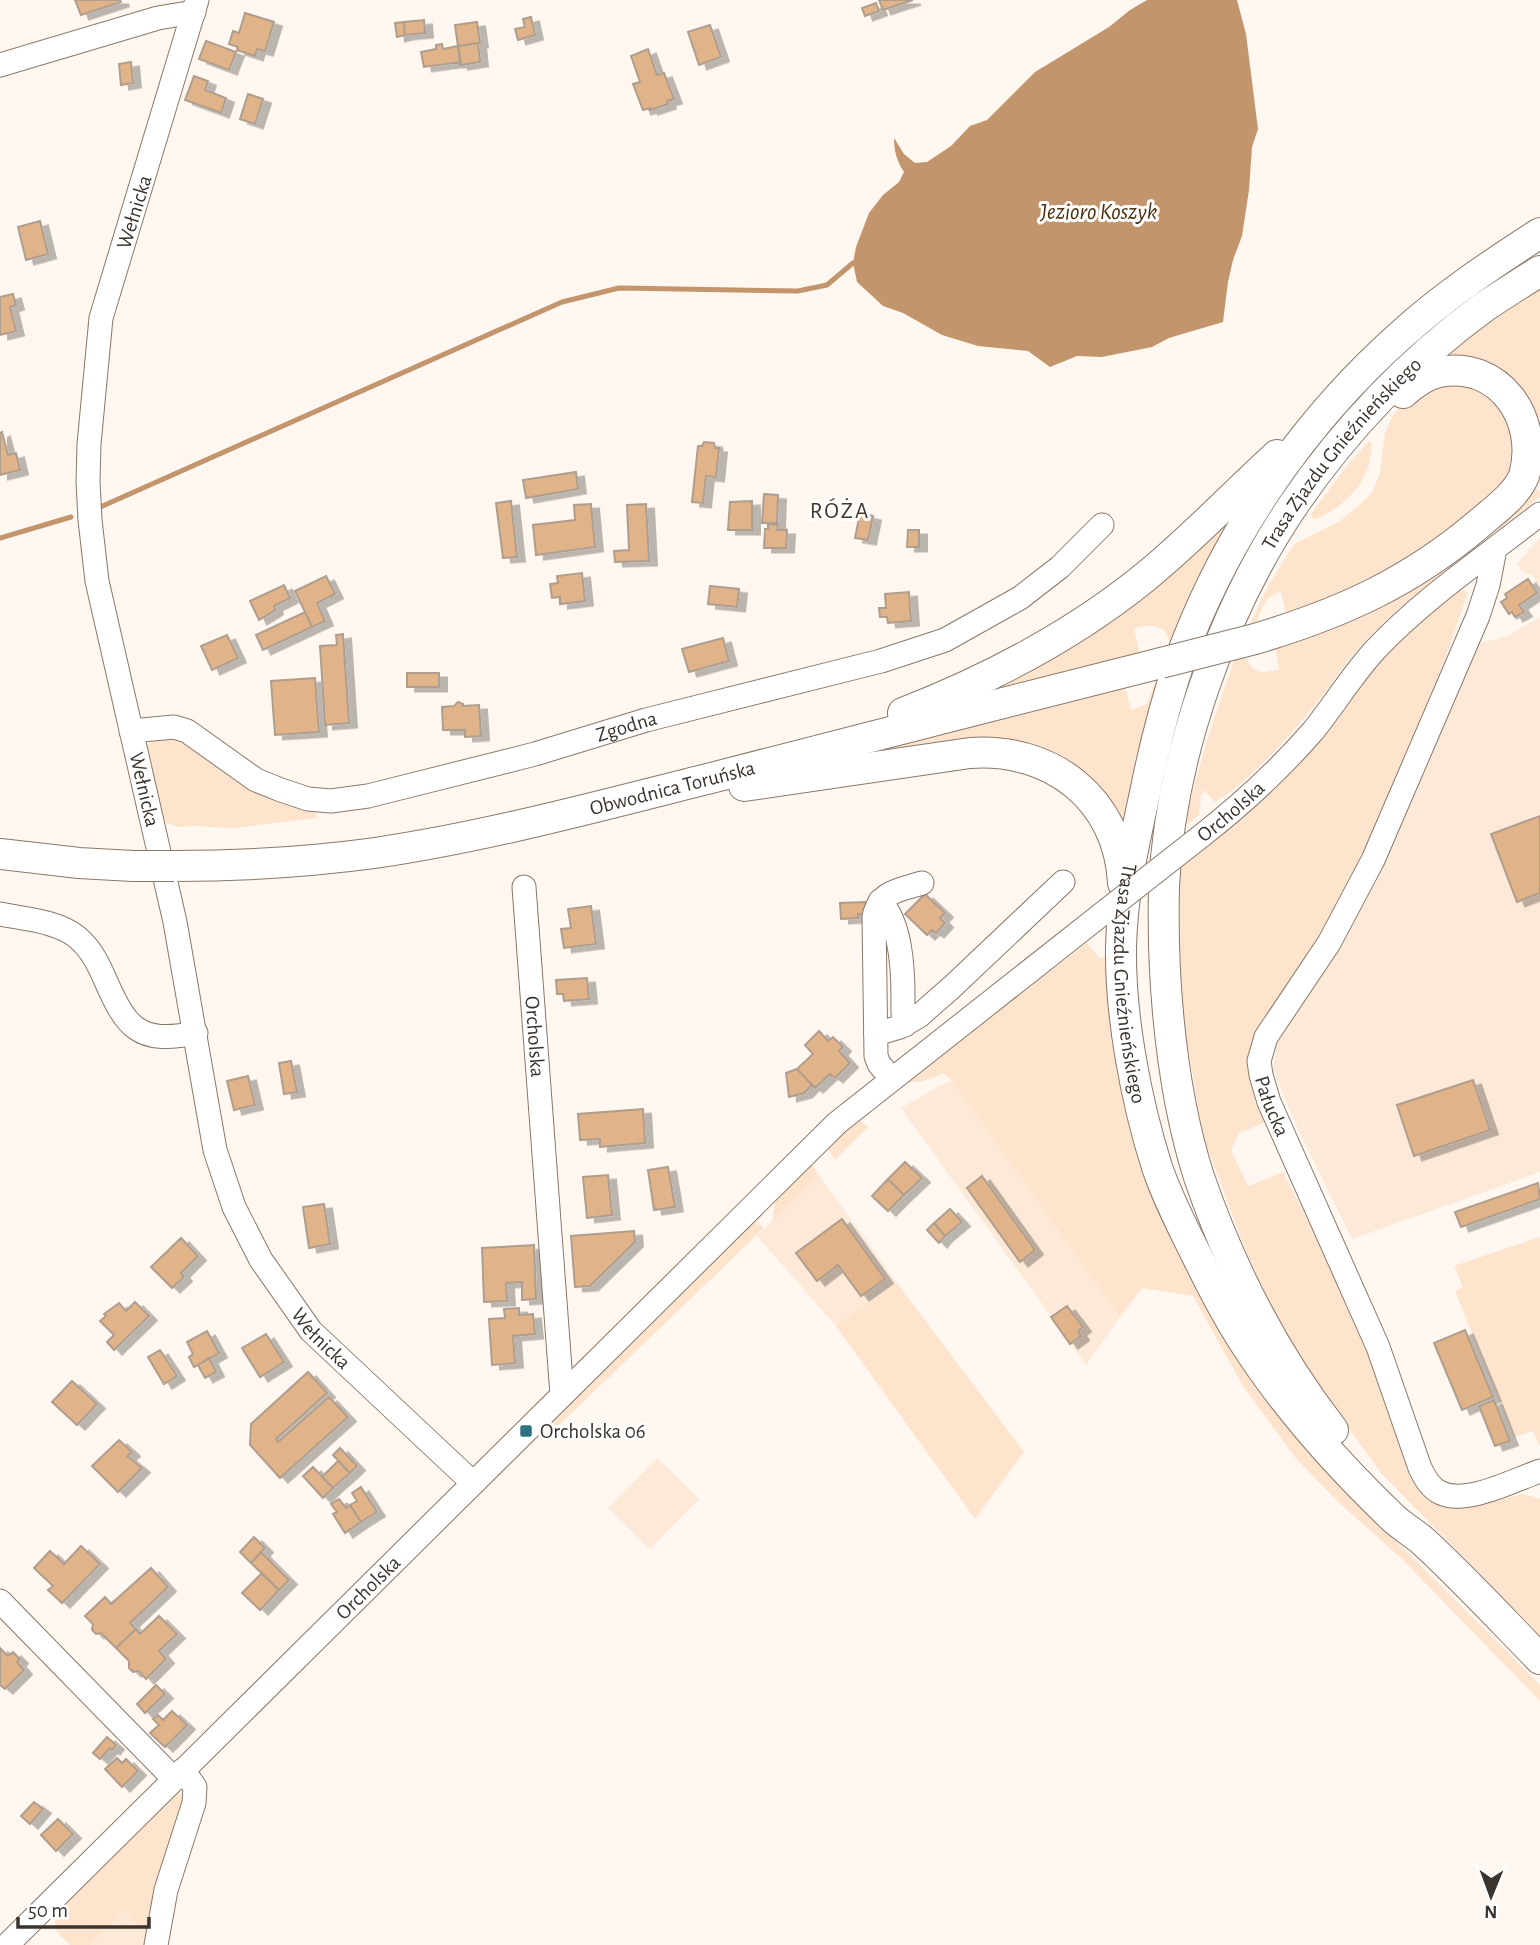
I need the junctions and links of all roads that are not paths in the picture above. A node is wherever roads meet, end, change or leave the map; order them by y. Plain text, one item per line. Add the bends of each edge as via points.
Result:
1 (196, 6) edge
2 (0, 65) edge
3 (1540, 233) edge
4 (1540, 271) edge
5 (1332, 405) junction
6 (1540, 463) edge
7 (1322, 467) junction
8 (1511, 495) junction
9 (1540, 514) edge
10 (1102, 525) dead end
11 (1494, 549) junction
12 (131, 731) junction
13 (752, 767) junction
14 (606, 804) junction
15 (0, 854) edge
16 (1063, 881) dead end
17 (922, 883) dead end
18 (524, 887) dead end
19 (880, 901) junction
20 (1115, 910) junction
21 (0, 914) edge
22 (905, 1025) junction
23 (195, 1033) junction
24 (876, 1034) junction
25 (892, 1079) junction
26 (562, 1395) junction
27 (1540, 1471) edge
28 (473, 1483) junction
29 (1421, 1539) junction
30 (0, 1601) edge
31 (1540, 1658) edge
32 (179, 1775) junction
33 (7, 1945) edge
34 (156, 1945) edge

1 - 2 street, Wełnicka
1 - 12 street, Wełnicka via 101,318 90,430 88,482 97,581
3 - 5 main road, Trasa Zjazdu Gnieźnieńskiego via 1424,314
4 - 7 main road, Trasa Zjazdu Gnieźnieńskiego via 1483,308 1417,362
5 - 13 main road via 1172,554 1086,621 965,687 819,747
5 - 20 main road, Trasa Zjazdu Gnieźnieńskiego via 1258,502 1192,629 1166,702 1125,892
6 - 8 main road, Obwodnica Toruńska
7 - 8 main road via 1410,387 1438,372 1462,370 1497,383 1524,416 1529,460
7 - 29 main road, Trasa Zjazdu Gnieźnieńskiego via 1250,580 1220,645 1192,726 1164,883 1169,1030 1178,1092 1199,1175 1235,1265 1304,1389
8 - 13 main road, Obwodnica Toruńska, bridge via 1439,555 1388,587 1328,615 1255,639
9 - 11 street, Orcholska
10 - 12 street, Zgodna via 1020,598 945,640 881,661 368,796 308,799 256,780 187,731 174,727
11 - 20 street, Orcholska, bridge via 1409,618 1361,667 1315,728 1266,780
11 - 27 street, Pałucka via 1478,616 1373,860 1329,943 1266,1037 1259,1060 1269,1102 1378,1347 1427,1482 1440,1493 1461,1497
12 - 23 street, Wełnicka
13 - 14 main road, Obwodnica Toruńska
14 - 15 main road, Obwodnica Toruńska, bridge via 376,853 258,864 133,866
14 - 20 main road via 970,753 1015,755 1063,775 1098,810 1110,830 1121,866
16 - 22 street via 952,987
17 - 19 street via 889,893
18 - 26 street, Orcholska
19 - 22 street via 899,947
19 - 24 street via 874,917
20 - 25 street, Orcholska
20 - 29 main road, Trasa Zjazdu Gnieźnieńskiego via 1134,1072 1158,1168 1180,1221 1245,1344 1292,1408 1365,1490
21 - 23 street via 75,935 89,948 123,1016 144,1034 168,1038
22 - 24 street
23 - 28 street, Wełnicka via 215,1150 234,1207 261,1260 311,1331
24 - 25 street via 877,1060
25 - 26 street, Orcholska via 837,1123
26 - 28 street, Orcholska
28 - 32 street, Orcholska
29 - 31 main road, Trasa Zjazdu Gnieźnieńskiego
30 - 32 street
32 - 33 street, Orcholska
32 - 34 street via 195,1787 194,1803 166,1890

